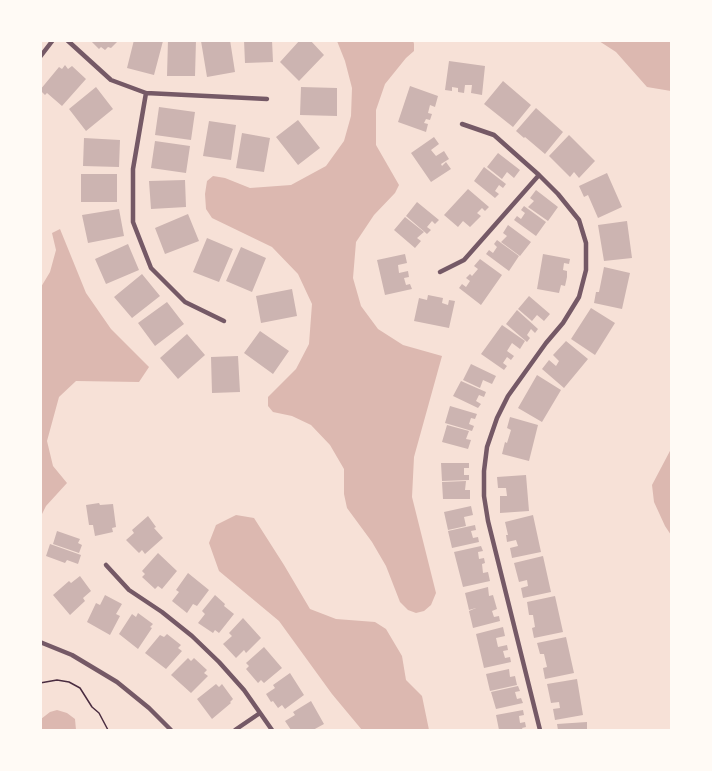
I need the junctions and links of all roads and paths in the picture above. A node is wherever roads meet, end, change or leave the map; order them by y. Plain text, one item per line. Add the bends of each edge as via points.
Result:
1 (53, 40) edge
2 (67, 40) edge
3 (40, 57) edge
4 (146, 93) junction
5 (267, 99) dead end
6 (462, 124) dead end
7 (539, 174) junction
8 (440, 272) dead end
9 (224, 321) dead end
10 (106, 565) dead end
11 (40, 642) edge
12 (40, 683) edge
13 (260, 713) junction
14 (108, 730) edge
15 (171, 730) edge
16 (235, 730) edge
17 (272, 730) edge
18 (540, 730) edge

1 - 3 street
2 - 4 street via 111,80
4 - 5 street
4 - 9 street via 133,169 133,222 151,268 185,302
6 - 7 street via 494,135
7 - 8 street via 464,260
7 - 18 street via 579,220 586,243 586,270 579,297 496,418 487,447 484,496
10 - 13 street via 129,590 192,636 244,690
11 - 15 street via 72,655 117,682
12 - 14 path via 57,680 80,688
13 - 16 street
13 - 17 street

